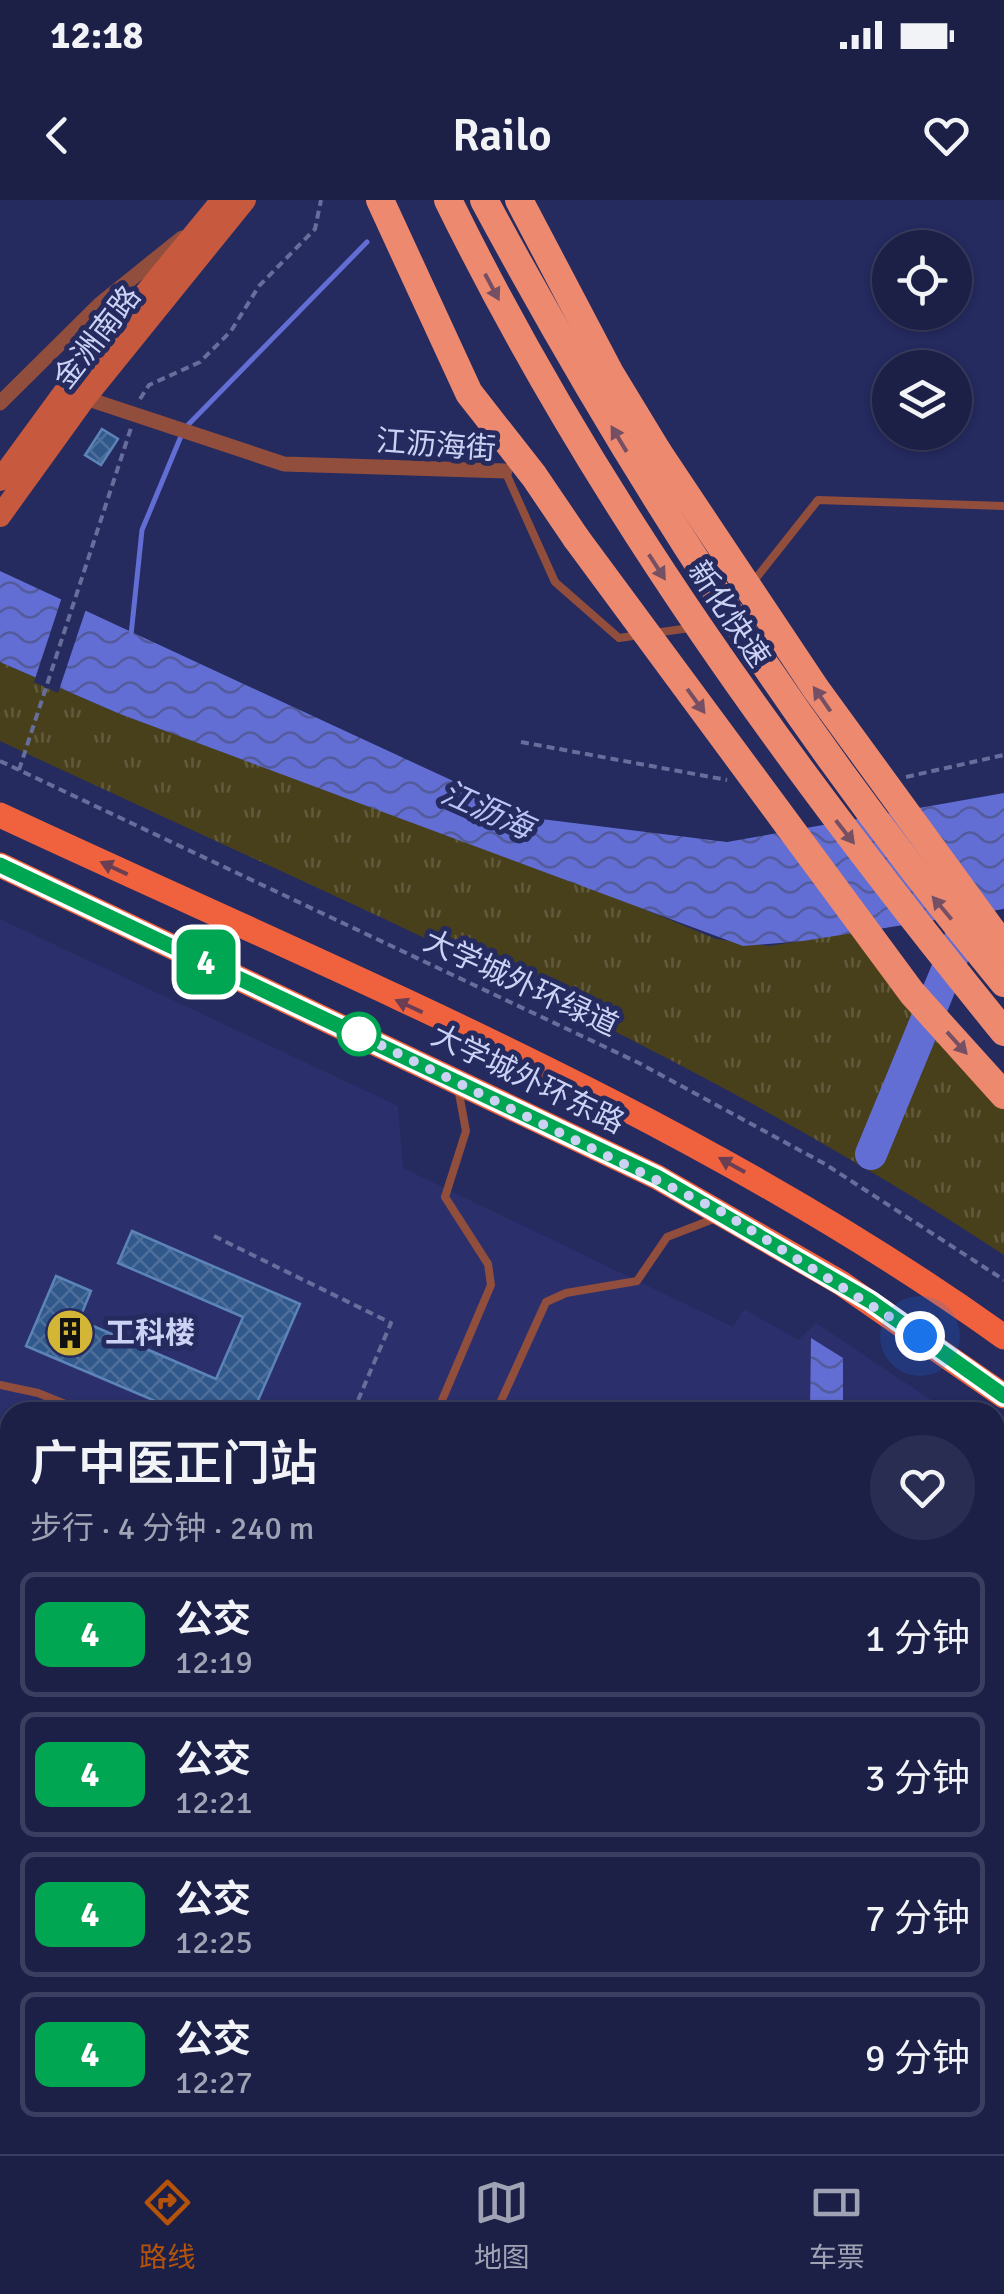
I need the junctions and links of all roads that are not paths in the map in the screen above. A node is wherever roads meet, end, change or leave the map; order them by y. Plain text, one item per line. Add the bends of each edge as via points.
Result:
1 (222, 200) edge
2 (245, 200) edge
3 (380, 200) edge
4 (448, 200) edge
5 (484, 200) edge
6 (520, 200) edge
7 (205, 221) junction
8 (86, 398) junction
9 (0, 403) edge
10 (44, 438) junction
11 (505, 472) joint
12 (0, 480) edge
13 (1004, 506) edge
14 (0, 516) edge
15 (744, 594) dead end
16 (732, 609) dead end
17 (0, 815) edge
18 (0, 865) edge
19 (1004, 947) edge
20 (1004, 983) edge
21 (1004, 1032) edge
22 (455, 1079) junction
23 (1004, 1095) edge
24 (730, 1217) junction
25 (1004, 1337) edge
26 (0, 1384) edge
27 (1004, 1396) edge
28 (60, 1402) edge
29 (441, 1402) edge
30 (501, 1402) edge

1 - 7 main road, 金洲南路
2 - 8 main road, 金洲南路
3 -> 23 highway, bridge via 468,393 912,993
4 -> 21 highway, 新化快速, bridge via 555,400 677,597 810,787
20 -> 5 highway, 新化快速, bridge via 916,878 708,583 591,393
19 -> 6 highway, bridge via 816,690 658,452
7 - 9 street via 100,304
7 - 10 main road, 金洲南路
8 - 10 main road, 金洲南路
8 - 11 street, 江沥海街 via 296,466
10 - 12 main road, 金洲南路
10 - 14 main road, 金洲南路
11 - 16 lane, 江沥海街 via 555,582 619,638 720,624
13 - 15 lane via 818,500
25 -> 17 main road, 大学城外环东路 via 912,1272 702,1148
18 - 22 main road, 大学城外环东路
22 - 24 main road, 大学城外环东路
22 - 29 lane via 466,1131 446,1201 485,1258 492,1281
24 - 27 main road, 大学城外环东路 via 870,1301
24 - 30 lane via 673,1233 637,1281 546,1302
26 - 28 lane

